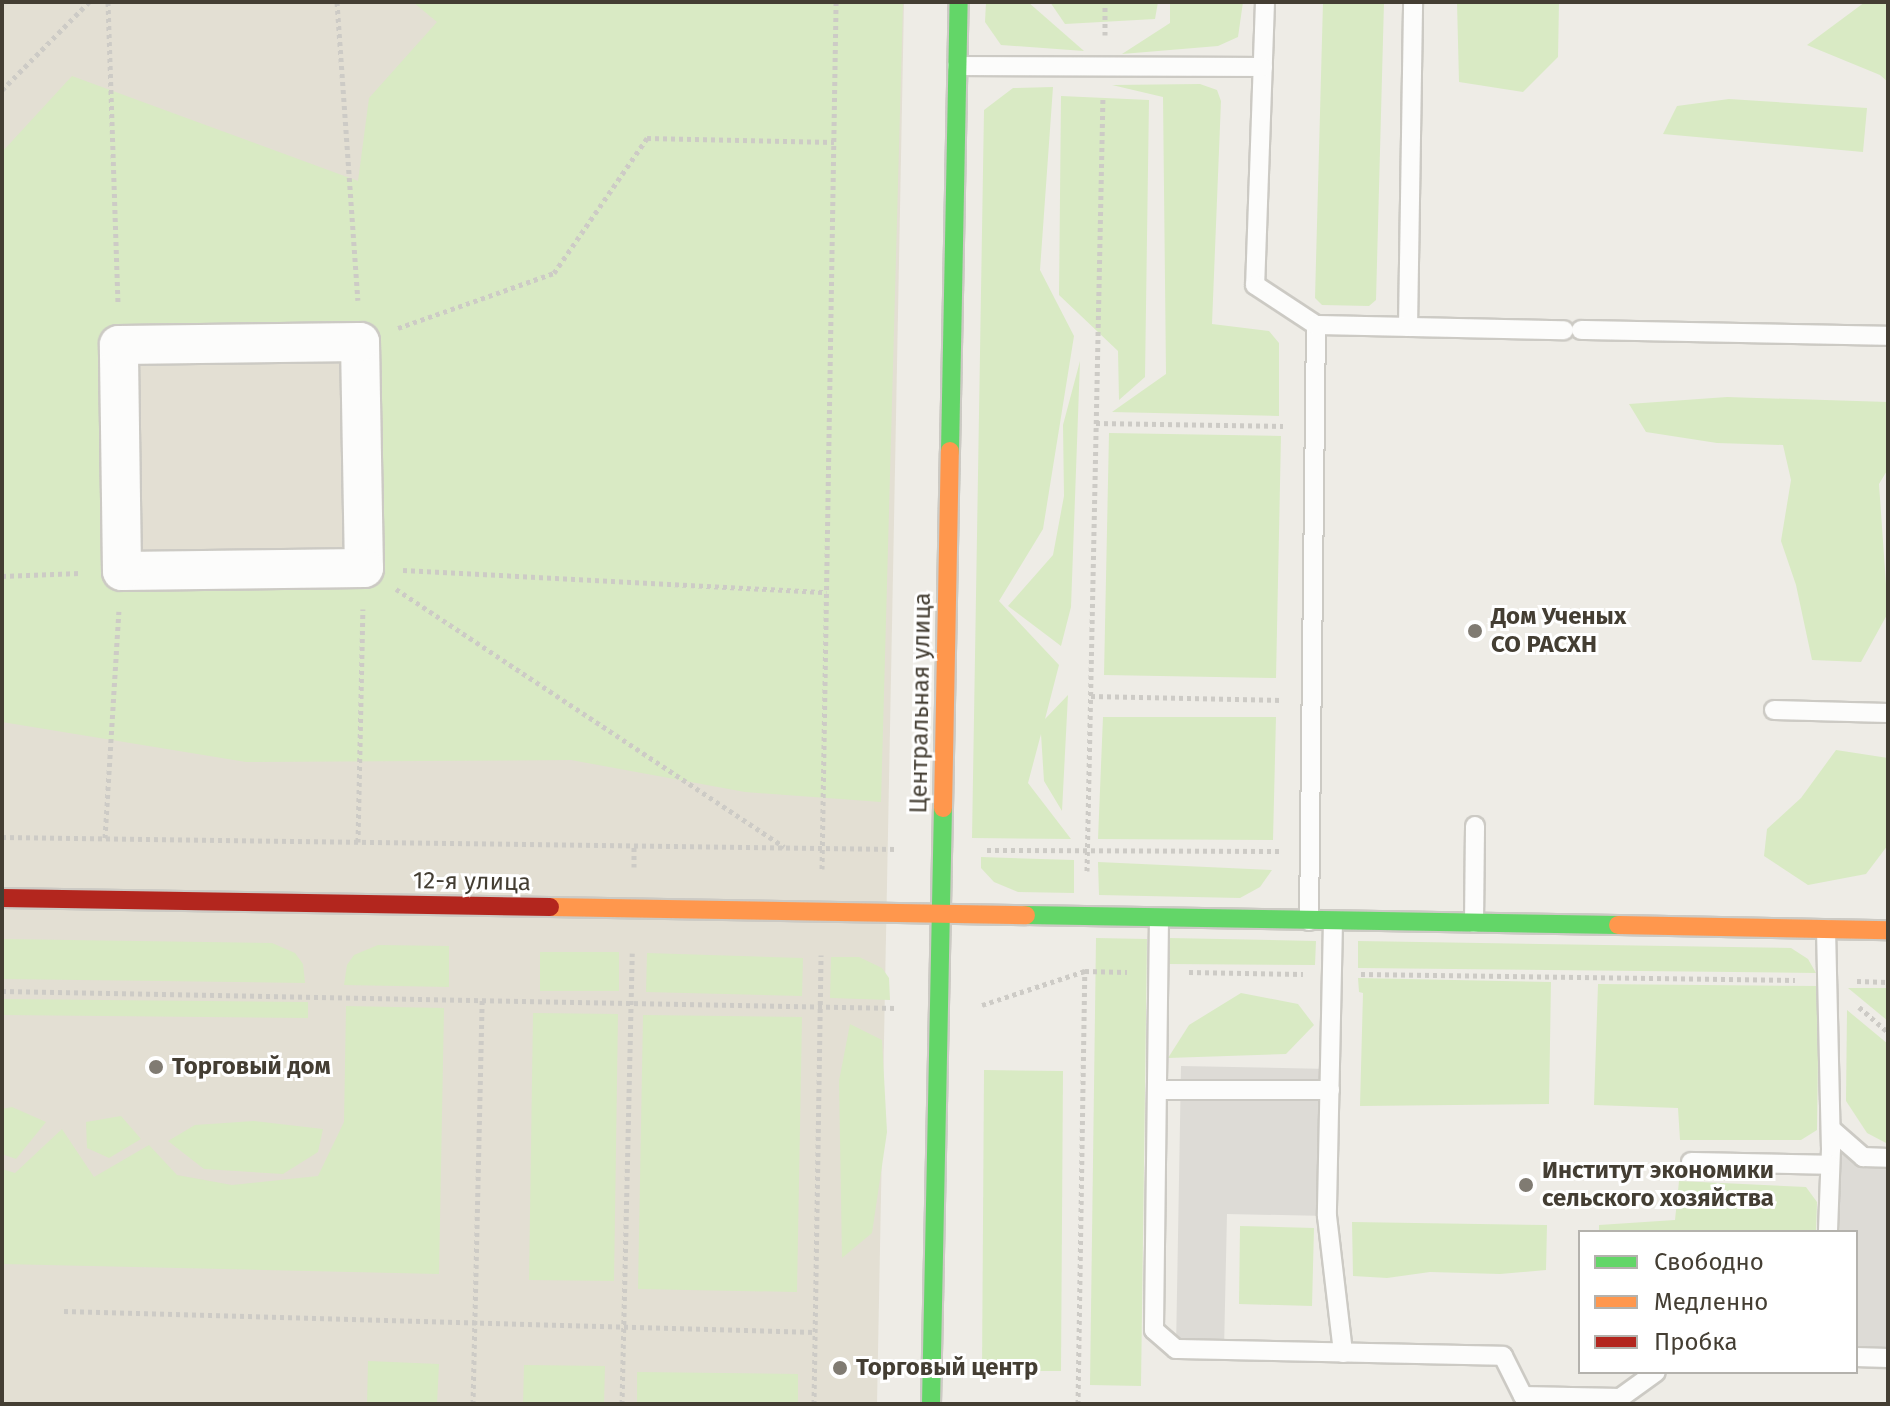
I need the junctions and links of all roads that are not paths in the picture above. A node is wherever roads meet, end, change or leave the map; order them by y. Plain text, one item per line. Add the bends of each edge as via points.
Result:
1 (959, 2) edge
2 (1265, 2) edge
3 (1413, 2) edge
4 (957, 66) junction
5 (1263, 67) junction
6 (1316, 325) junction
7 (1408, 327) junction
8 (1888, 336) edge
9 (122, 571) joint
10 (1774, 710) dead end
11 (1888, 713) edge
12 (1475, 826) dead end
13 (2, 898) edge
14 (940, 915) junction
15 (1159, 918) junction
16 (1309, 921) junction
17 (1333, 921) junction
18 (1474, 923) junction
19 (1826, 929) junction
20 (1888, 930) edge
21 (1157, 1090) junction
22 (1330, 1090) junction
23 (1831, 1129) junction
24 (1888, 1158) edge
25 (1691, 1162) dead end
26 (1830, 1165) junction
27 (1828, 1230) edge
28 (1343, 1353) junction
29 (1858, 1357) edge
30 (1888, 1358) edge
31 (1654, 1374) edge
32 (1620, 1401) edge
33 (931, 1404) edge

1 - 4 street, Центральная улица
2 - 5 lane
3 - 7 lane
4 - 5 lane
4 - 14 street, Центральная улица
5 - 6 lane via 1255,285
6 - 7 lane
6 - 16 lane
7 - 8 lane
9 - 9 street via 119,345 360,342 364,568
10 - 11 lane
12 - 18 lane
13 - 14 street, 12-я улица
14 - 15 street, 12-я улица
14 - 33 street, Центральная улица
15 - 16 street, 12-я улица
15 - 21 lane
16 - 17 street, 12-я улица
17 - 18 street, 12-я улица
17 - 22 lane
18 - 19 street, 12-я улица
19 - 20 street, 12-я улица
19 - 23 lane
21 - 22 lane
21 - 28 lane via 1154,1330 1176,1349
22 - 28 lane via 1327,1216
23 - 24 lane via 1863,1157
23 - 26 lane
25 - 26 lane
26 - 27 lane
28 - 32 lane via 1503,1356 1523,1396
29 - 30 lane
31 - 32 lane

